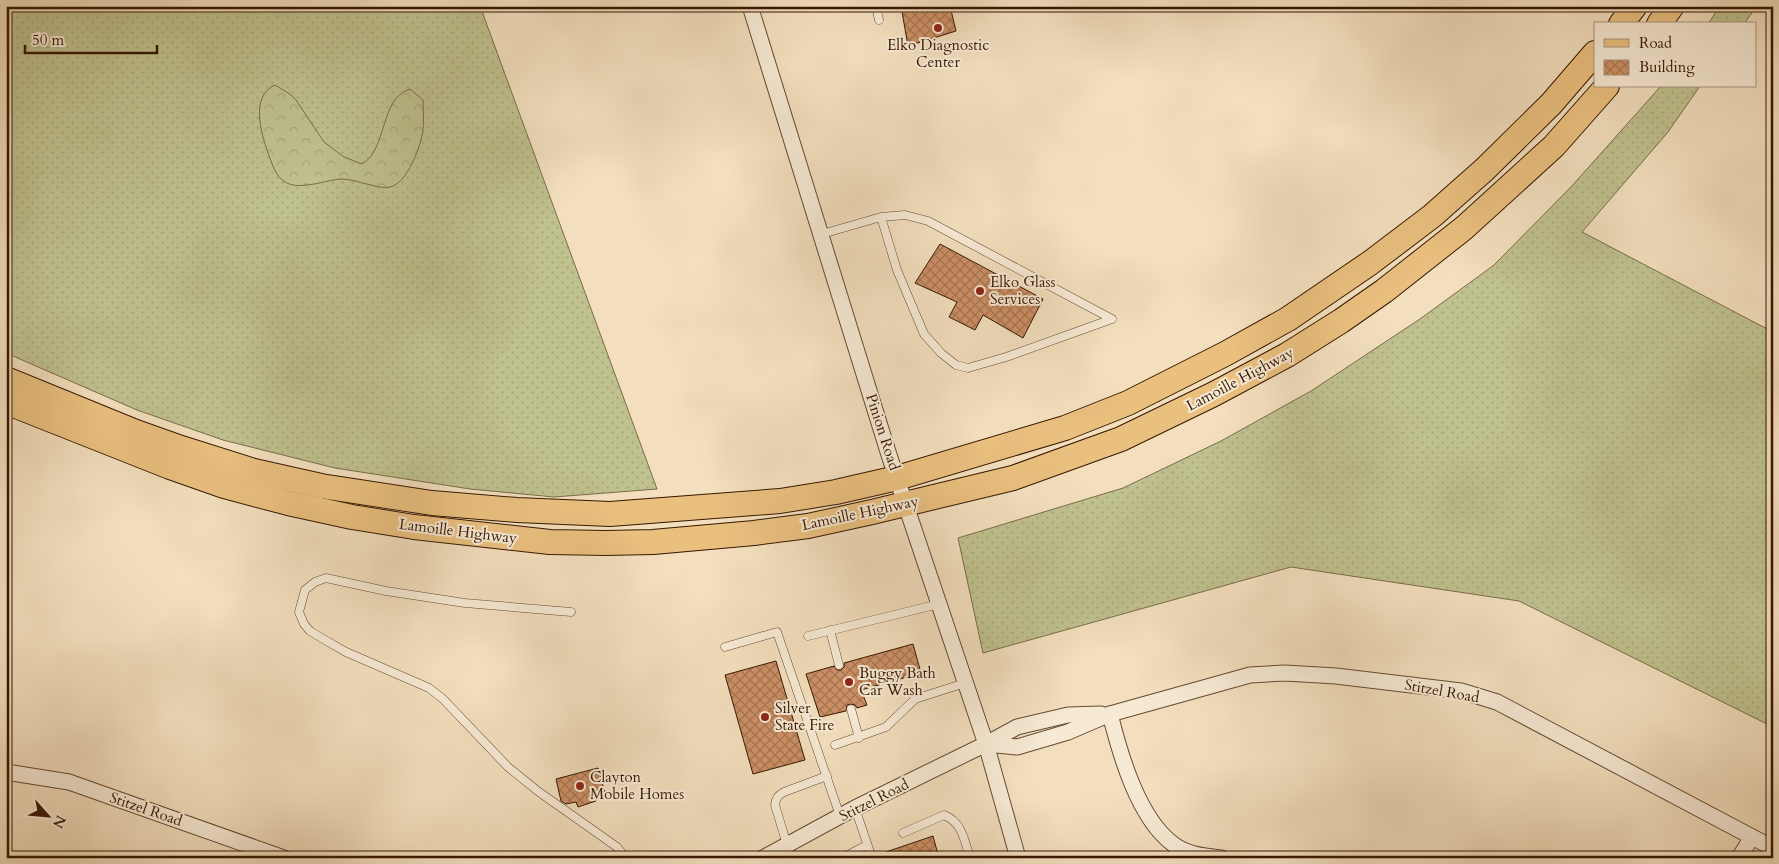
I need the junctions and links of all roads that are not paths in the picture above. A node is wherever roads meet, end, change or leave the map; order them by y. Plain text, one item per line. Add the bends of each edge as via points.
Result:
1 (750, 6) edge
2 (876, 6) edge
3 (1635, 6) edge
4 (1672, 6) edge
5 (879, 20) dead end
6 (1623, 22) edge
7 (1660, 22) edge
8 (1594, 54) edge
9 (1605, 88) edge
10 (882, 217) junction
11 (822, 234) junction
12 (6, 379) edge
13 (6, 402) edge
14 (898, 478) junction
15 (906, 504) junction
16 (939, 604) junction
17 (571, 612) dead end
18 (830, 630) junction
19 (808, 636) dead end
20 (725, 647) dead end
21 (839, 665) dead end
22 (966, 683) junction
23 (851, 709) dead end
24 (1110, 714) junction
25 (859, 738) junction
26 (986, 744) junction
27 (835, 745) dead end
28 (6, 772) edge
29 (827, 776) junction
30 (855, 808) junction
31 (840, 816) junction
32 (903, 833) dead end
33 (1752, 836) junction
34 (867, 845) junction
35 (1773, 848) edge
36 (789, 851) edge
37 (284, 858) edge
38 (626, 858) edge
39 (763, 858) edge
40 (842, 858) edge
41 (872, 858) edge
42 (970, 858) edge
43 (1018, 858) edge
44 (1221, 858) edge
45 (1739, 858) edge

1 - 11 street, Pinion Road
2 - 5 lane
3 - 6 main road
4 - 7 main road
8 - 14 main road, Lamoille Highway via 1551,104 1432,216 1288,319 1128,403 1065,428
9 - 15 main road, Lamoille Highway via 1554,146 1464,228 1384,291 1288,355 1121,439 1014,478
10 - 10 lane via 905,215 928,221 1112,319 968,368 956,365 924,334 897,270
10 - 11 lane
11 - 14 street, Pinion Road
12 - 14 main road, Lamoille Highway via 136,432 254,471 321,486 432,503 610,514 780,500
13 - 15 main road, Lamoille Highway via 224,486 297,505 414,527 550,542 653,542 808,526
14 - 15 street, Pinion Road
15 - 16 street, Pinion Road
16 - 18 lane
16 - 22 street, Pinion Road
17 - 38 lane via 465,603 326,578 305,590 299,612 310,631 325,640 429,688 508,767 617,847
18 - 19 lane
18 - 21 lane
20 - 29 lane via 777,632
22 - 25 lane via 915,699 886,727
22 - 26 street, Pinion Road
23 - 25 lane
24 - 26 street, Stitzel Road via 1068,715 1017,727
24 - 33 street, Stitzel Road via 1250,675 1336,676 1461,691 1497,702
24 - 44 street via 1118,748 1137,796 1158,829 1174,845 1193,854
25 - 27 lane
26 - 30 street, Stitzel Road
26 - 43 street, Pinion Road
28 - 37 street, Stitzel Road via 69,782
29 - 31 lane
29 - 36 lane via 778,795 775,805
30 - 31 street, Stitzel Road
30 - 34 lane
31 - 36 street, Stitzel Road
32 - 42 lane via 944,815 959,826
33 - 35 street, Stitzel Road
33 - 45 street
34 - 40 lane
34 - 41 lane
36 - 39 street, Stitzel Road

